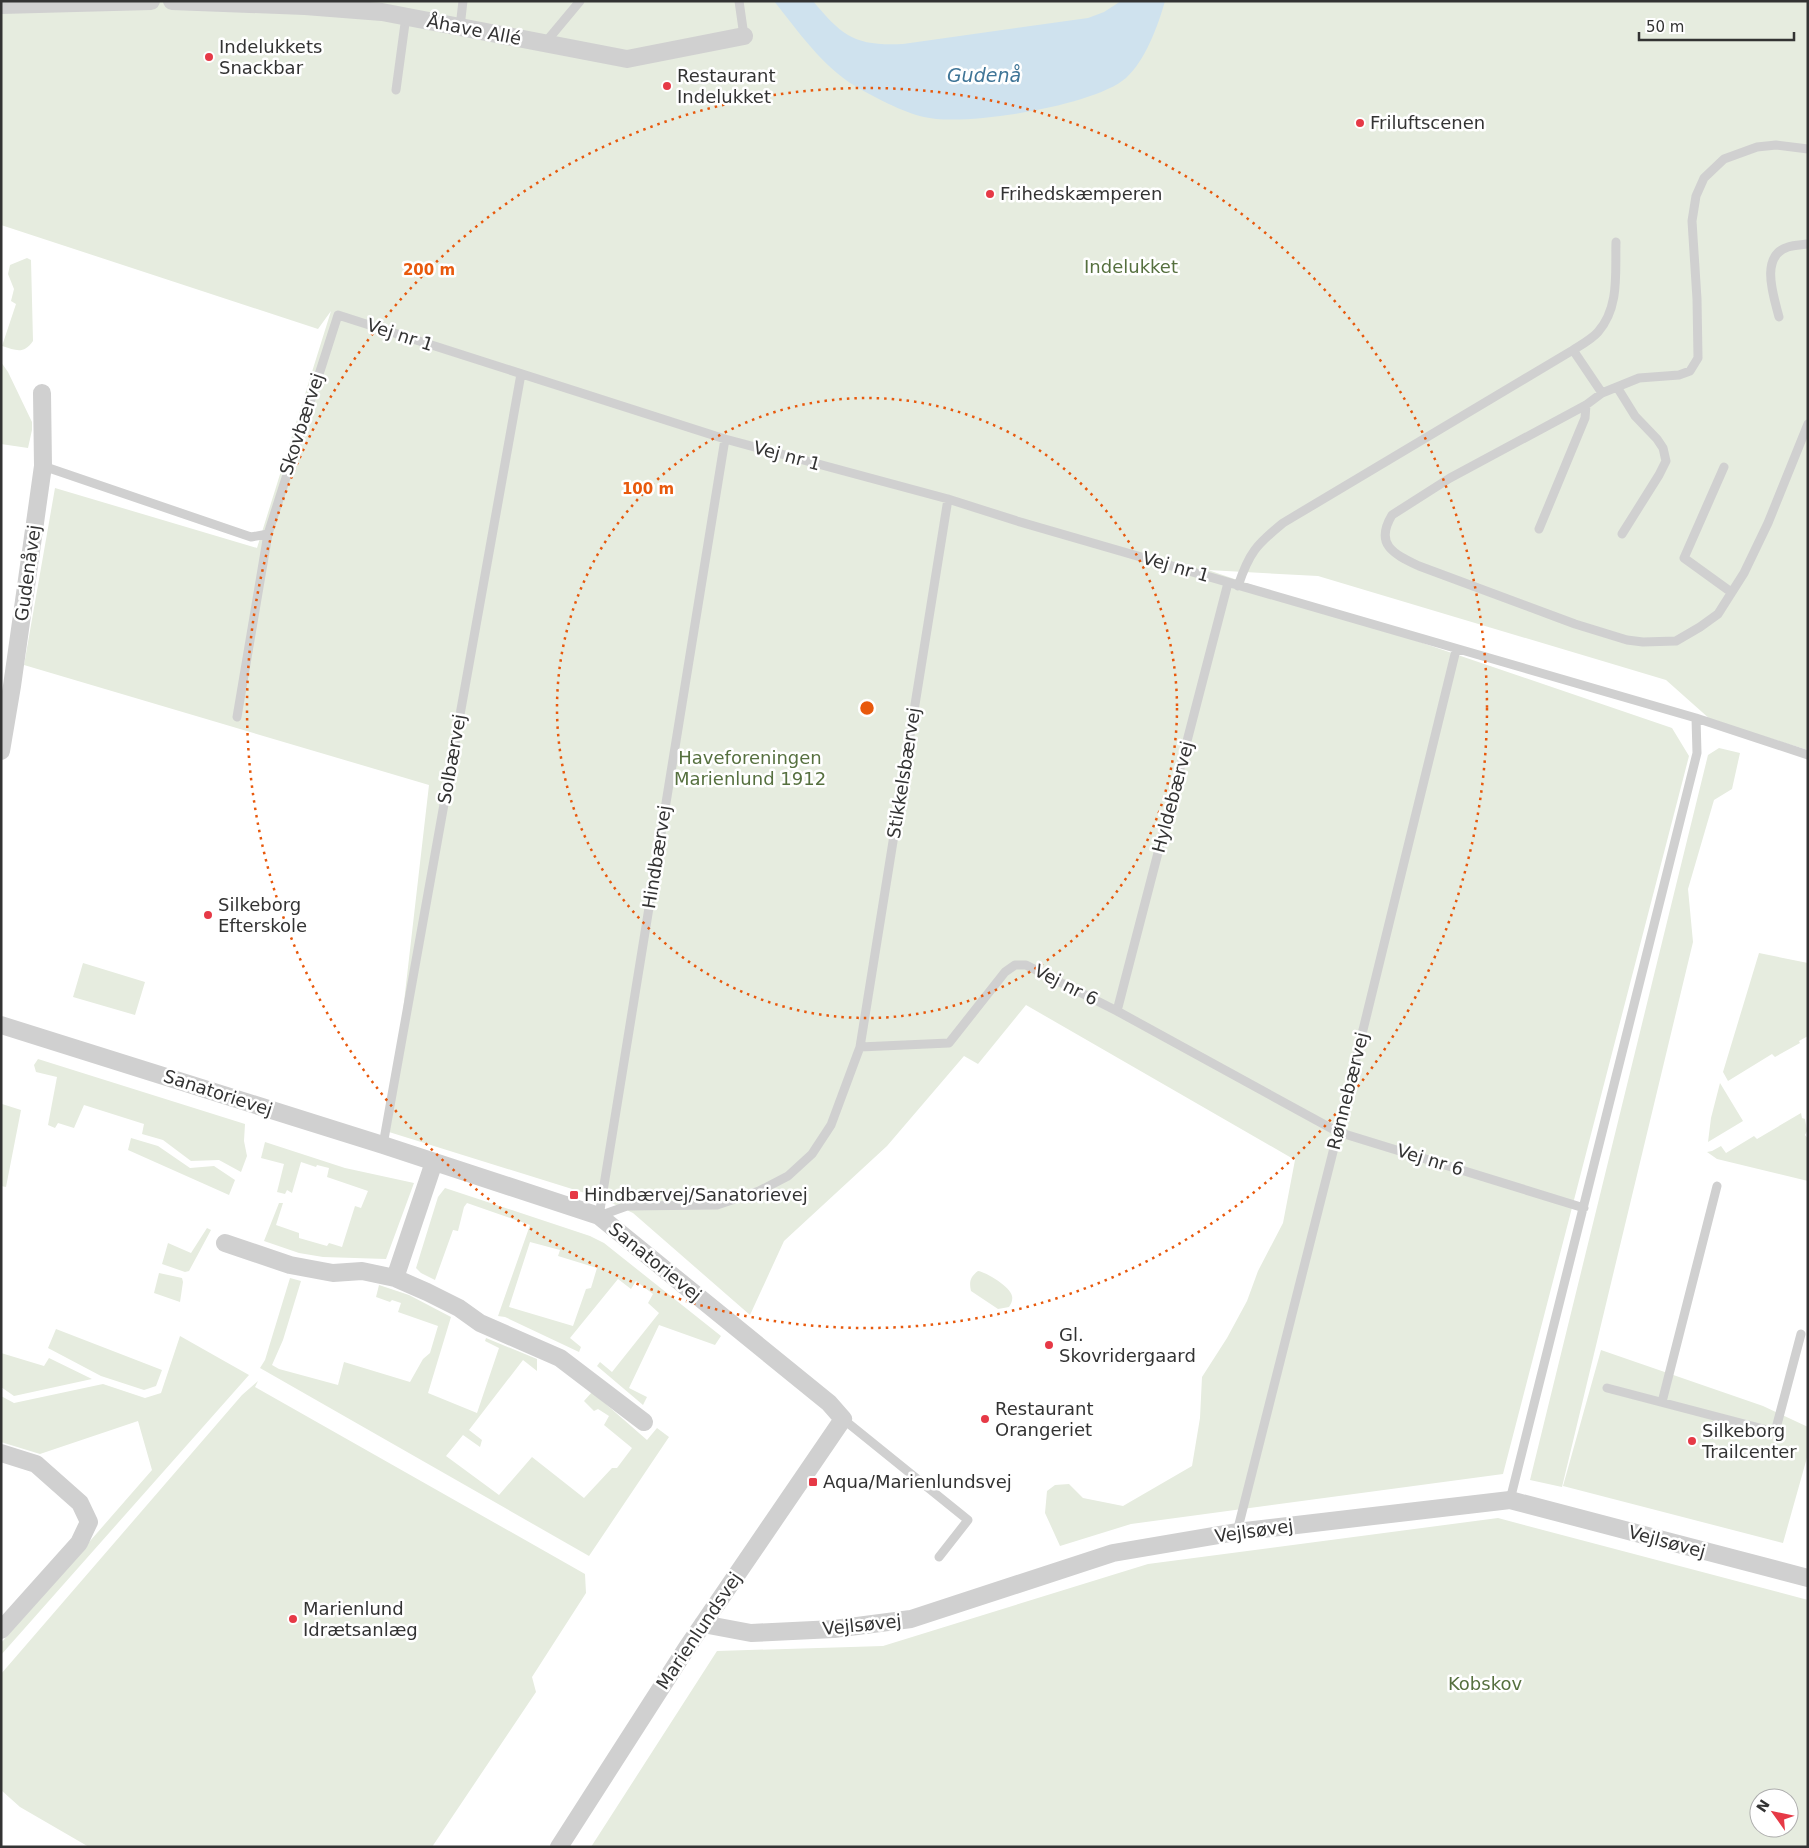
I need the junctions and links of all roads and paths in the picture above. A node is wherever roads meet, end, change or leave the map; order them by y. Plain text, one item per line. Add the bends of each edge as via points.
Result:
1 (152, 1) edge
2 (172, 1) edge
3 (463, 1) edge
4 (580, 1) edge
5 (739, 1) edge
6 (1, 5) edge
7 (383, 7) edge
8 (406, 16) junction
9 (460, 27) junction
10 (744, 36) joint
11 (545, 44) junction
12 (396, 90) dead end
13 (1808, 150) edge
14 (1616, 242) dead end
15 (1808, 244) edge
16 (338, 315) joint
17 (1779, 316) dead end
18 (1573, 350) junction
19 (521, 374) junction
20 (1617, 387) junction
21 (42, 393) dead end
22 (1602, 393) junction
23 (1586, 405) junction
24 (1808, 424) edge
25 (725, 439) junction
26 (42, 466) junction
27 (1724, 467) dead end
28 (948, 498) junction
29 (1539, 529) dead end
30 (268, 534) junction
31 (1622, 534) dead end
32 (1228, 582) junction
33 (1238, 586) junction
34 (1731, 592) junction
35 (1456, 650) junction
36 (237, 717) dead end
37 (1696, 718) junction
38 (1, 751) edge
39 (1808, 755) edge
40 (1117, 1011) junction
41 (1, 1025) edge
42 (860, 1047) junction
43 (1338, 1132) junction
44 (383, 1145) junction
45 (434, 1162) junction
46 (1717, 1186) dead end
47 (1584, 1208) junction
48 (599, 1216) junction
49 (225, 1243) dead end
50 (395, 1278) junction
51 (1801, 1334) dead end
52 (1607, 1388) dead end
53 (1662, 1402) junction
54 (843, 1419) junction
55 (644, 1422) dead end
56 (1, 1453) edge
57 (1510, 1500) junction
58 (1237, 1532) junction
59 (940, 1557) dead end
60 (1808, 1578) edge
61 (703, 1624) junction
62 (1, 1630) edge
63 (559, 1847) edge

1 - 6 street
2 - 7 street, Åhave Allé
3 - 9 lane
4 - 11 lane
5 - 10 lane
7 - 8 street, Åhave Allé
8 - 9 street, Åhave Allé
8 - 12 lane
9 - 11 street, Åhave Allé
10 - 11 street, Åhave Allé via 627,59
13 - 20 lane via 1776,145 1757,147 1724,160 1704,178 1696,196 1692,220 1698,299 1698,358 1690,371 1679,375 1639,378
14 - 18 lane via 1614,299 1608,317 1598,332
15 - 17 lane via 1786,247 1775,257 1770,281
16 - 19 lane, Vej nr 1
16 - 30 lane, Skovbærvej
18 - 22 lane
18 - 33 lane via 1283,523 1253,551
19 - 25 lane, Vej nr 1
19 - 44 lane, Solbærvej
20 - 22 lane
20 - 31 lane via 1635,416 1663,448 1666,461
21 - 26 street, Gudenåvej
22 - 23 lane
23 - 29 lane via 1585,418
23 - 34 lane via 1450,478 1392,516 1384,532 1384,540 1390,550 1419,566 1566,621 1643,642 1676,641 1700,628 1718,614
24 - 34 lane via 1768,523
25 - 28 lane, Vej nr 1
25 - 48 lane, Hindbærvej
26 - 30 lane via 250,537
26 - 38 street, Gudenåvej
27 - 34 lane via 1684,558
28 - 32 lane, Vej nr 1
28 - 42 lane, Stikkelsbærvej
30 - 36 lane, Skovbærvej
32 - 33 lane, Vej nr 1
32 - 40 lane, Hyldebærvej
33 - 35 lane, Vej nr 1
35 - 37 lane, Vej nr 1
35 - 43 lane, Rønnebærvej
37 - 39 lane, Vej nr 1
37 - 47 lane via 1697,753
40 - 42 lane, Vej nr 6 via 1026,965 1015,965 1005,972 949,1044
40 - 43 lane, Vej nr 6
41 - 44 street, Sanatorievej
42 - 48 lane via 831,1125 812,1154 788,1176 759,1191 716,1205 627,1206
43 - 47 lane, Vej nr 6
43 - 58 lane, Rønnebærvej
44 - 45 street, Sanatorievej
45 - 48 street, Sanatorievej
45 - 50 street
46 - 53 lane
47 - 57 lane
48 - 54 street, Sanatorievej via 821,1396
49 - 50 street via 290,1265 333,1273 362,1272
50 - 55 street via 459,1308 480,1323 560,1358
51 - 53 lane via 1775,1432
52 - 53 lane
54 - 59 lane via 968,1520
54 - 61 street, Marienlundsvej
56 - 62 street via 36,1464 80,1503 89,1522 79,1543
57 - 58 street, Vejlsøvej
57 - 60 street, Vejlsøvej
58 - 61 street, Vejlsøvej via 1113,1553 911,1619 834,1629 751,1633
61 - 63 street, Marienlundsvej

